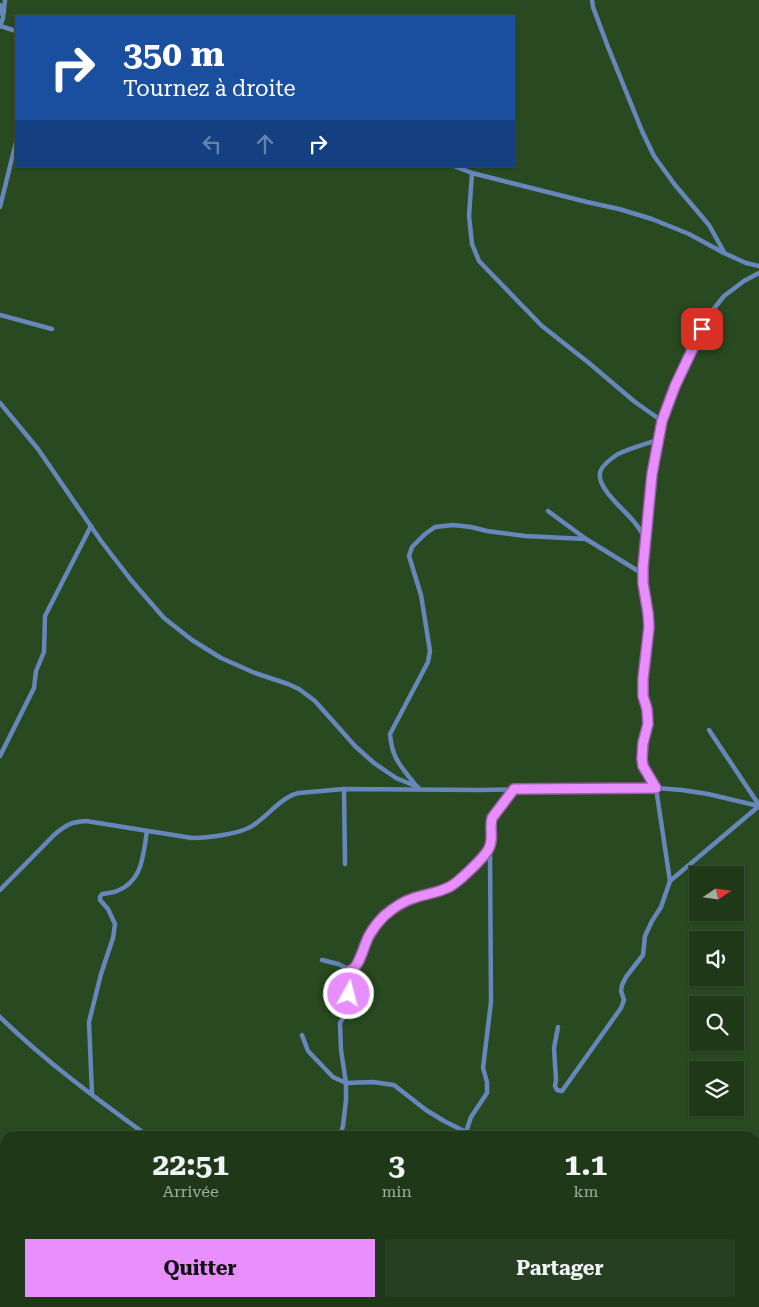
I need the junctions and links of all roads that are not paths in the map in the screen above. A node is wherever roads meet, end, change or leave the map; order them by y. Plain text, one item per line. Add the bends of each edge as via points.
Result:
1 (5, 0) edge
2 (592, 0) edge
3 (0, 5) edge
4 (3, 18) junction
5 (0, 26) edge
6 (15, 31) edge
7 (15, 146) edge
8 (457, 167) edge
9 (472, 173) junction
10 (0, 207) edge
11 (724, 253) junction
12 (759, 266) edge
13 (759, 273) edge
14 (0, 315) edge
15 (52, 329) dead end
16 (0, 404) edge
17 (662, 421) junction
18 (658, 440) junction
19 (548, 511) dead end
20 (91, 526) junction
21 (586, 539) junction
22 (646, 539) junction
23 (642, 574) junction
24 (709, 730) dead end
25 (0, 756) edge
26 (656, 788) junction
27 (344, 789) junction
28 (420, 789) junction
29 (514, 789) junction
30 (759, 805) edge
31 (148, 831) junction
32 (490, 847) junction
33 (344, 864) dead end
34 (670, 881) junction
35 (0, 890) edge
36 (322, 960) dead end
37 (351, 970) junction
38 (0, 1017) edge
39 (558, 1027) dead end
40 (302, 1035) dead end
41 (346, 1083) junction
42 (92, 1094) junction
43 (141, 1131) edge
44 (342, 1131) edge
45 (461, 1131) edge
46 (468, 1131) edge

1 - 4 street
2 - 11 street via 654,156 709,225
3 - 4 street
4 - 5 street
5 - 6 street
7 - 10 street
8 - 9 street
9 - 11 street via 652,218
9 - 17 street via 469,216 472,244 479,261 542,326
11 - 12 street
13 - 17 street via 724,296 708,316
14 - 15 street
16 - 20 street via 38,449
17 - 18 street
18 - 22 street
18 - 22 street via 618,455 602,468 600,474 606,491
19 - 21 street
20 - 25 street via 45,616 44,652 36,670 34,688
20 - 28 street via 159,613 192,640 221,658 299,689 315,701 374,763
21 - 23 street
21 - 28 street via 525,536 452,525 435,527 412,547 409,556 421,595 430,651 428,662 390,734 396,759
22 - 23 street
23 - 26 street via 649,627 643,679 648,724 642,759
24 - 30 street
26 - 29 street
26 - 30 street via 708,794
26 - 34 street
27 - 28 street
27 - 31 street via 296,793 252,826 219,836 192,838
27 - 33 street
28 - 29 street
29 - 32 street via 492,818
30 - 34 street
31 - 35 street via 74,822 54,834
31 - 42 street via 138,873 131,883 100,897 115,924 89,1022
32 - 37 street via 478,863 449,888 411,898 385,915 369,935 358,964
32 - 46 street via 491,1002 483,1068 487,1094 471,1117
34 - 39 street via 661,907 645,936 643,955 622,985 624,1000 621,1008 562,1091 555,1086 554,1048
36 - 37 street
37 - 41 street via 348,1010 340,1023
38 - 42 street
40 - 41 street via 308,1051 333,1077
41 - 44 street
41 - 45 street via 394,1085 426,1110
42 - 43 street

